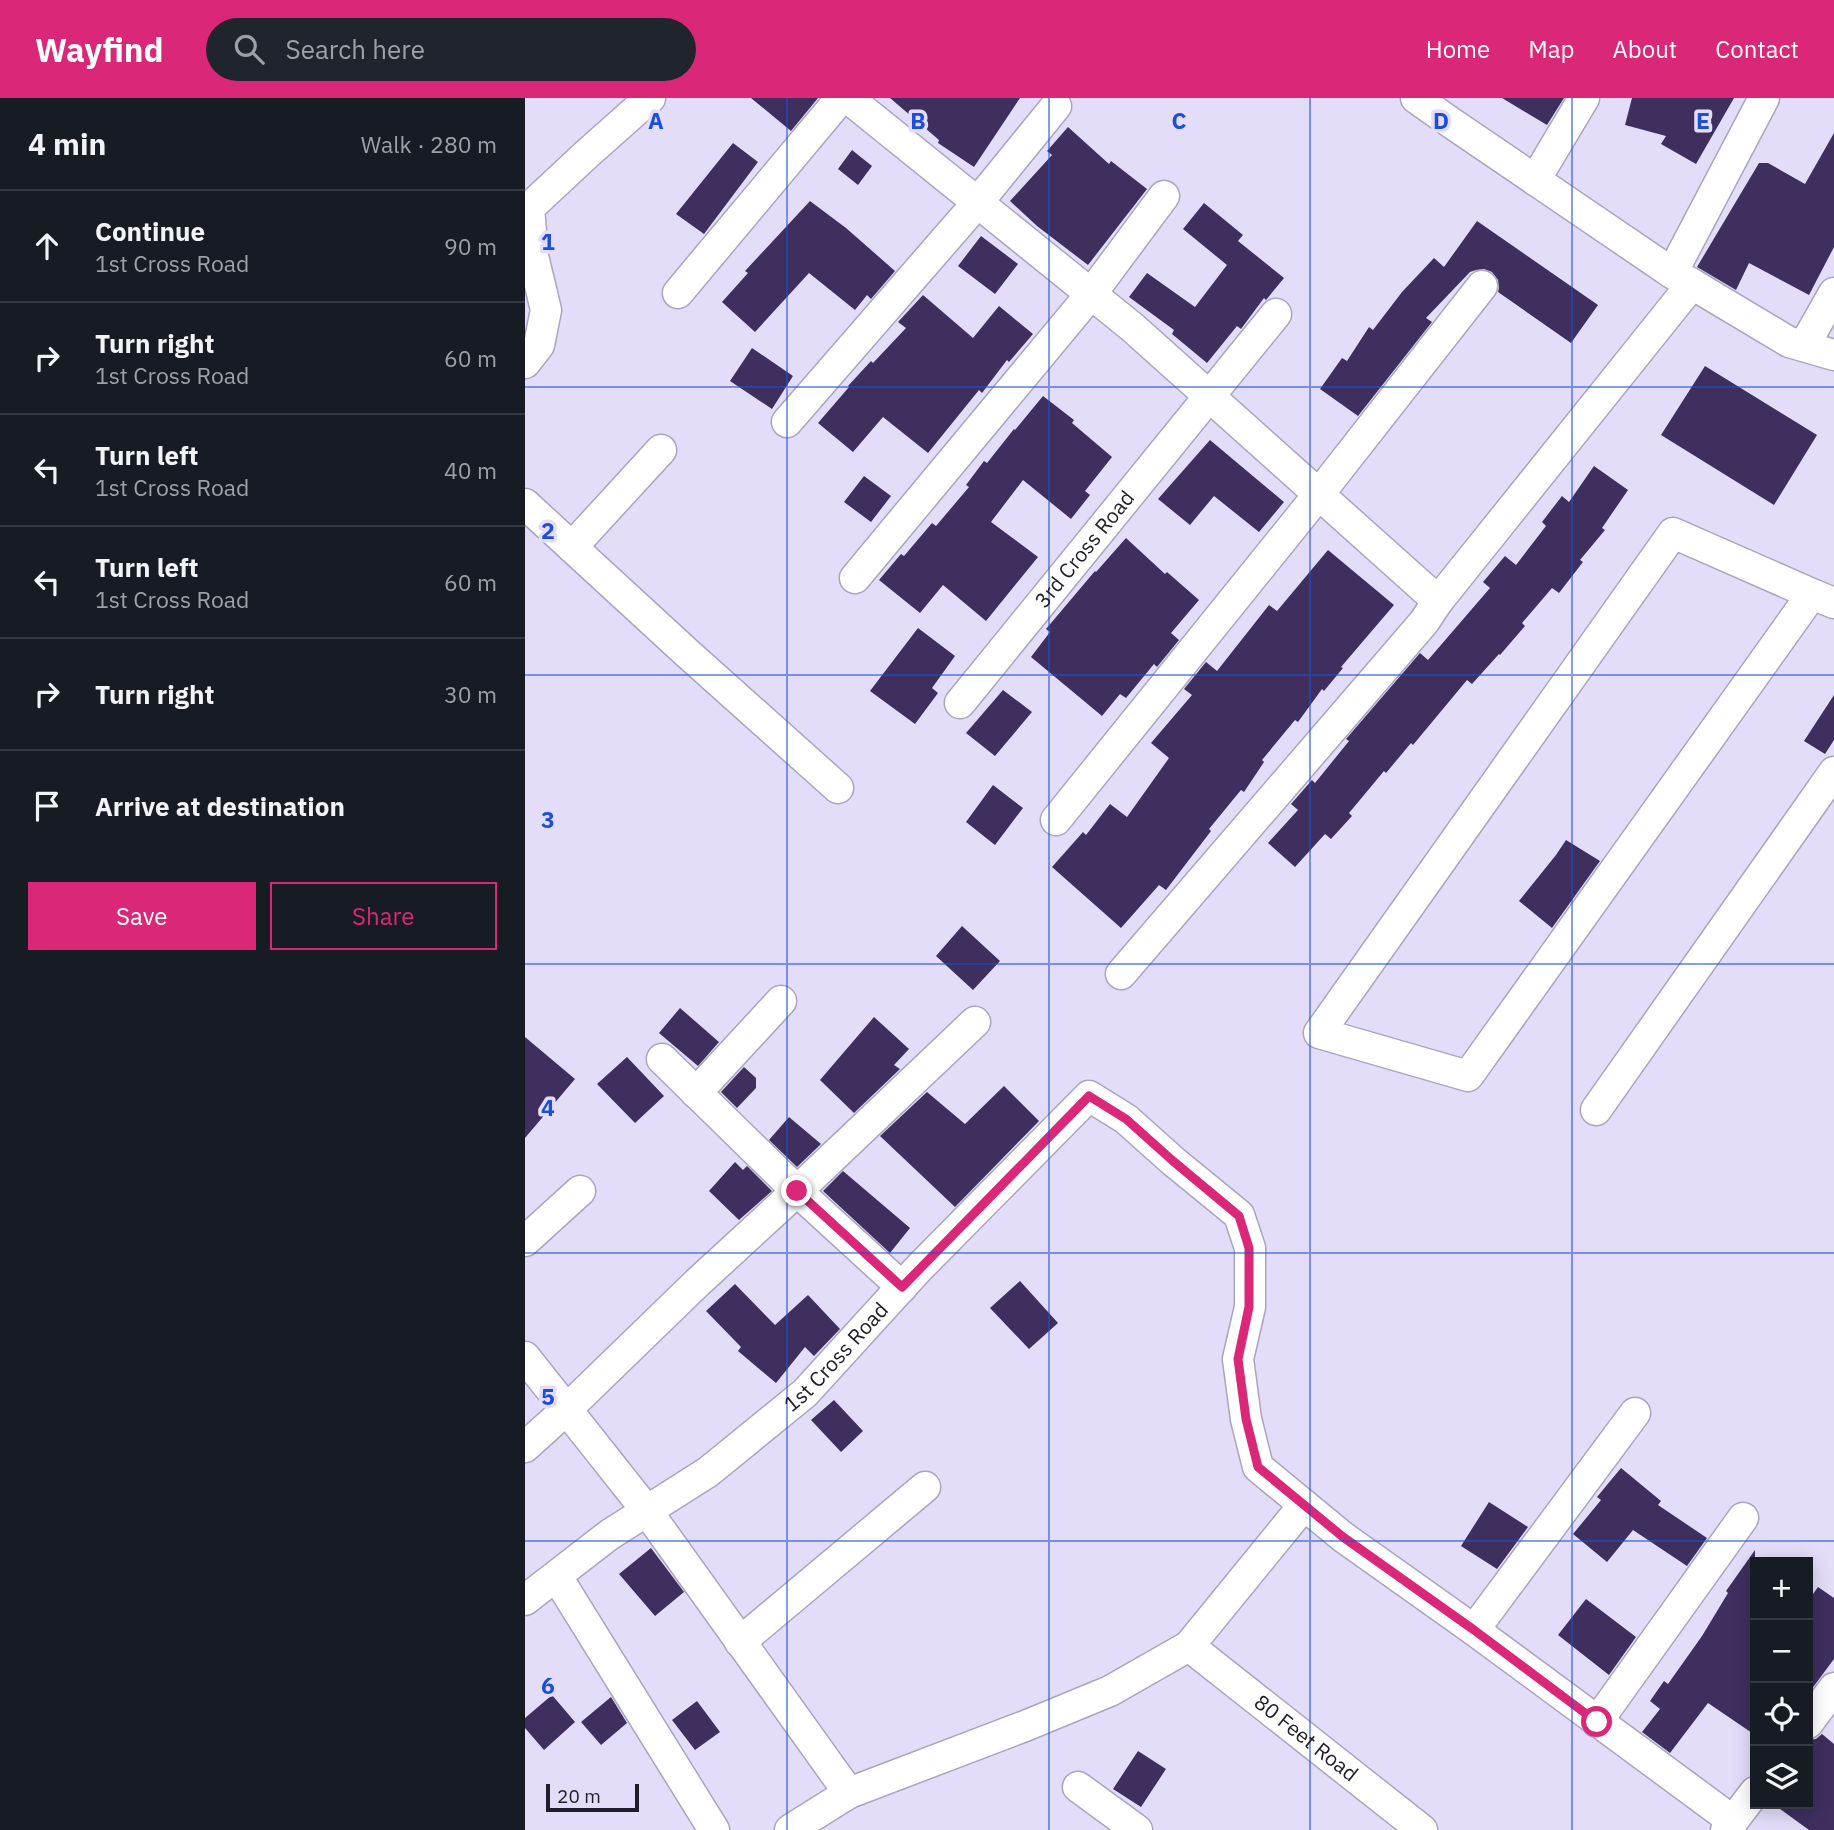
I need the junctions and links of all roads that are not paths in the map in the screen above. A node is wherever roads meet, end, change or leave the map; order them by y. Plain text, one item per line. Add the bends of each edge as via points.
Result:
1 (650, 98) edge
2 (841, 98) edge
3 (848, 98) edge
4 (1416, 98) edge
5 (1584, 98) edge
6 (1764, 98) edge
7 (1056, 106) dead end
8 (1535, 180) junction
9 (1164, 197) dead end
10 (978, 202) junction
11 (527, 209) edge
12 (1682, 279) junction
13 (1482, 286) dead end
14 (678, 293) dead end
15 (1834, 293) edge
16 (1091, 294) junction
17 (1276, 314) dead end
18 (530, 346) edge
19 (1804, 346) junction
20 (1834, 355) edge
21 (1209, 396) junction
22 (787, 422) dead end
23 (661, 450) dead end
24 (1319, 494) junction
25 (525, 504) edge
26 (572, 547) junction
27 (855, 578) dead end
28 (1823, 599) edge
29 (1438, 601) junction
30 (960, 704) dead end
31 (1834, 772) edge
32 (838, 788) dead end
33 (1056, 820) dead end
34 (1121, 974) dead end
35 (781, 1002) dead end
36 (975, 1022) dead end
37 (662, 1059) dead end
38 (697, 1093) junction
39 (1596, 1110) dead end
40 (580, 1191) dead end
41 (797, 1191) junction
42 (525, 1241) edge
43 (902, 1287) junction
44 (525, 1357) edge
45 (567, 1409) junction
46 (1635, 1413) dead end
47 (525, 1447) edge
48 (925, 1487) dead end
49 (647, 1511) junction
50 (1295, 1516) dead end
51 (1743, 1518) dead end
52 (557, 1577) junction
53 (525, 1600) edge
54 (1474, 1630) junction
55 (740, 1642) junction
56 (1189, 1646) junction
57 (1834, 1688) edge
58 (1813, 1716) edge
59 (1597, 1722) junction
60 (1079, 1787) dead end
61 (849, 1793) junction
62 (1750, 1799) edge
63 (1730, 1826) edge
64 (715, 1830) edge
65 (790, 1830) edge
66 (1137, 1830) edge
67 (1422, 1830) edge

1 - 11 street
2 - 14 street
3 - 10 street
4 - 8 street
5 - 8 street
6 - 12 street
7 - 10 street
8 - 12 street
9 - 16 street
10 - 16 street
10 - 22 street
11 - 18 street via 546,310
12 - 19 street via 1789,342
12 - 29 street
13 - 24 street
15 - 19 street
16 - 21 street
16 - 27 street
17 - 21 street, 3rd Cross Road
19 - 20 street
21 - 24 street
21 - 30 street, 3rd Cross Road
23 - 26 street
24 - 29 street
24 - 33 street
25 - 26 street
26 - 32 street
28 - 28 street via 1673,533 1319,1033 1468,1076
29 - 34 street
31 - 39 street
35 - 38 street
36 - 41 street
37 - 38 street
38 - 41 street
40 - 42 street
41 - 43 street
41 - 45 street
43 - 49 street, 1st Cross Road via 805,1393 708,1472
43 - 54 street, 1st Cross Road via 1089,1096 1126,1119 1239,1216 1249,1248 1249,1307 1238,1359 1258,1467 1343,1537
44 - 45 street
45 - 47 street
45 - 49 street
46 - 54 street
48 - 55 street
49 - 52 street, 1st Cross Road via 608,1535
49 - 55 street
50 - 56 street
51 - 59 street
52 - 53 street, 1st Cross Road
52 - 64 street
54 - 59 street, 1st Cross Road
55 - 61 street
56 - 61 street via 1110,1691
56 - 67 street, 80 Feet Road
57 - 58 street
59 - 63 street, 1st Cross Road
60 - 66 street
61 - 65 street
62 - 63 street

